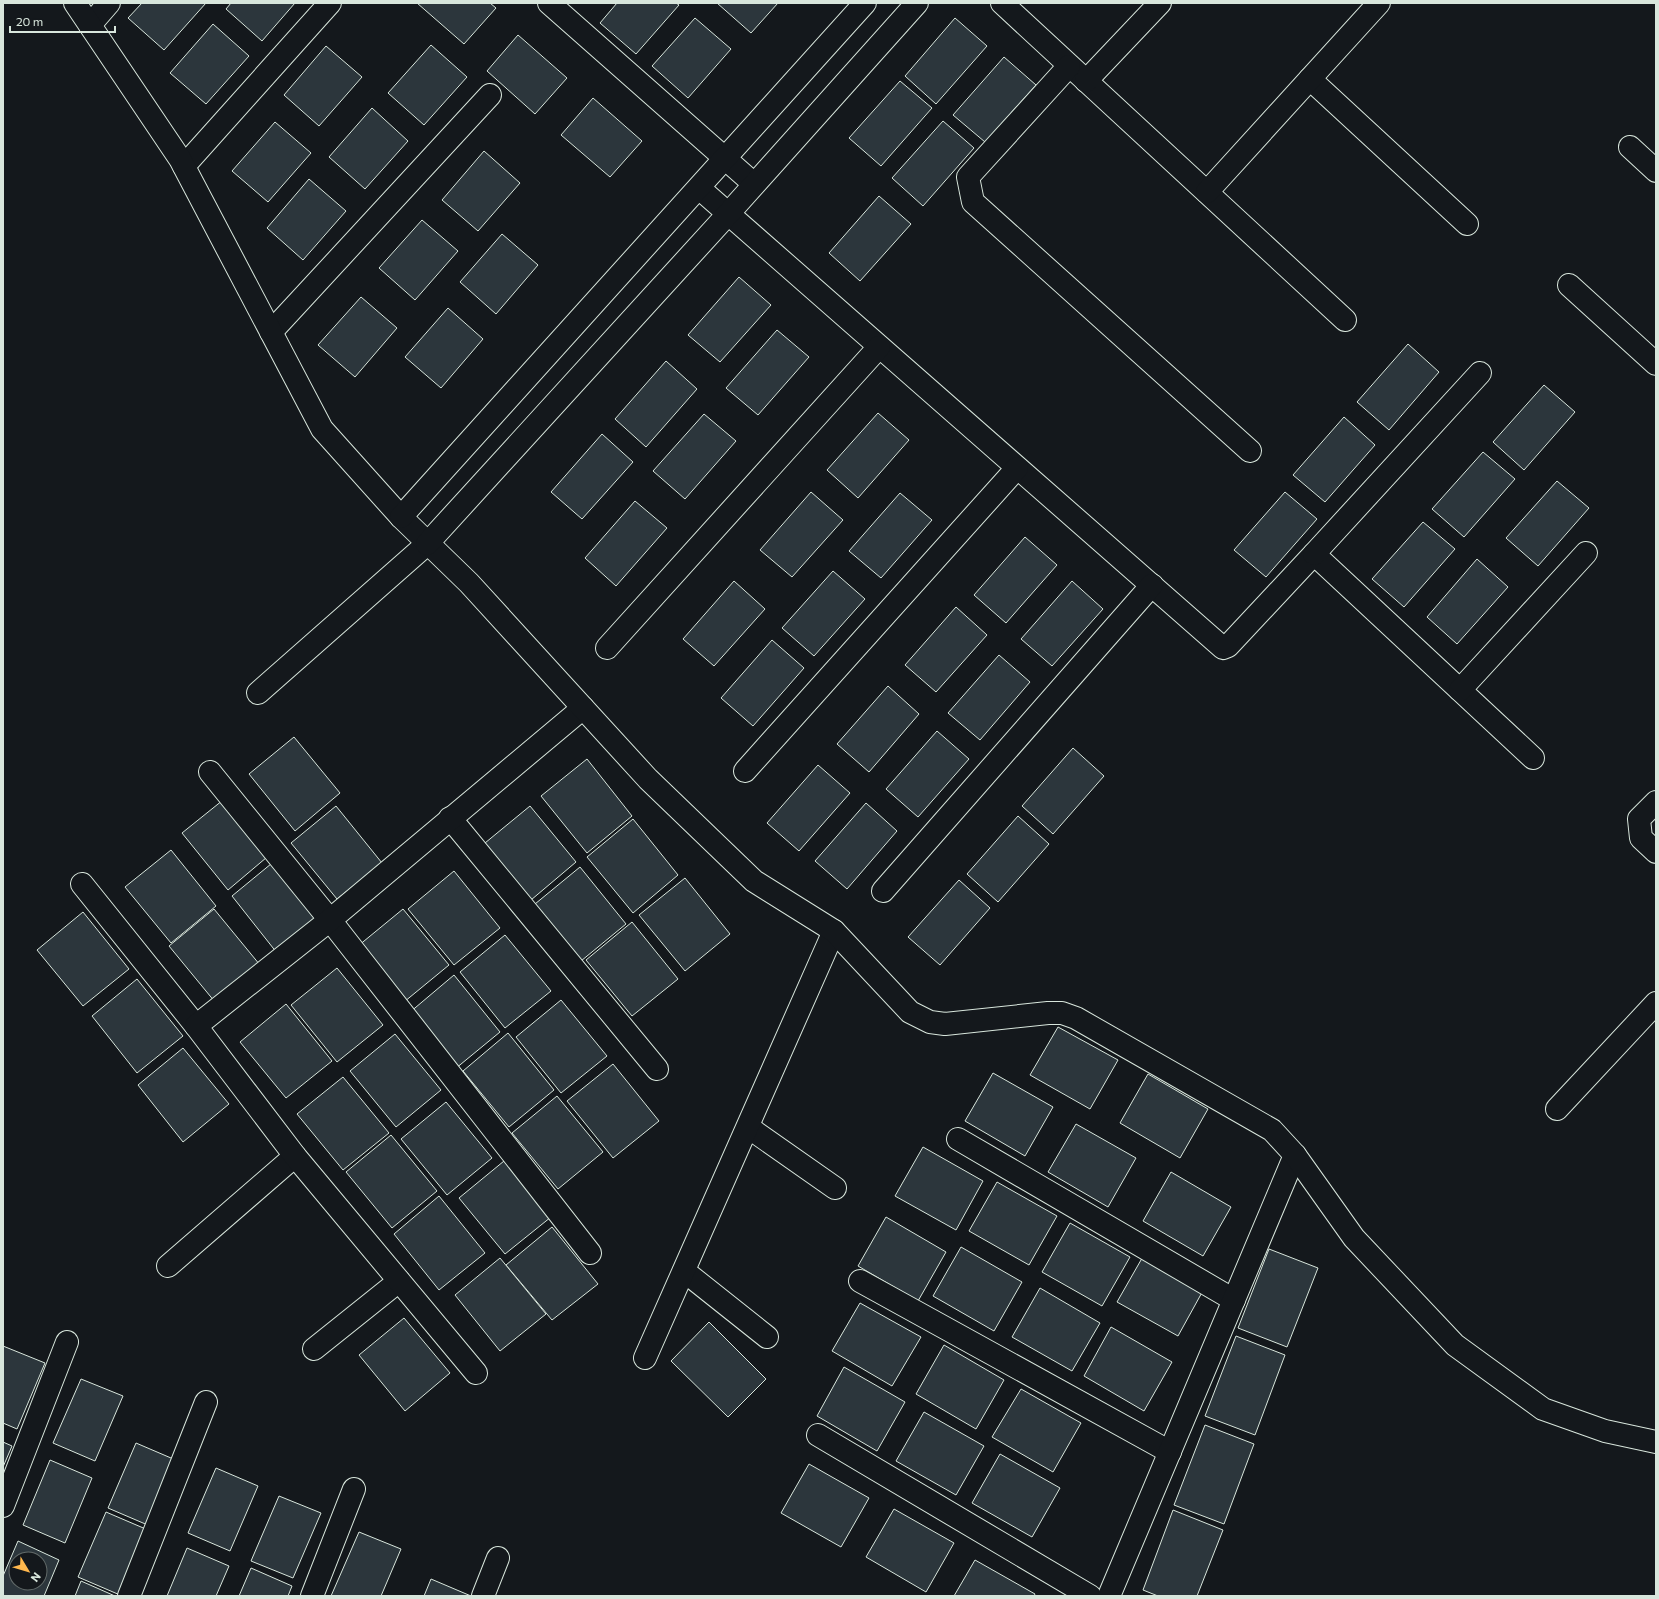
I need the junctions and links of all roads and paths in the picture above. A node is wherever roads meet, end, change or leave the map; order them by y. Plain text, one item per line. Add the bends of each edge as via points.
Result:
1 (75, 3) edge
2 (109, 3) edge
3 (330, 3) edge
4 (865, 3) edge
5 (917, 3) edge
6 (1002, 3) edge
7 (1160, 3) edge
8 (1379, 3) edge
9 (557, 6) edge
10 (90, 25) junction
11 (1069, 66) junction
12 (1310, 79) junction
13 (1086, 81) junction
14 (490, 95) dead end
15 (1630, 147) dead end
16 (724, 158) junction
17 (184, 166) junction
18 (1656, 170) edge
19 (754, 184) junction
20 (699, 188) junction
21 (1207, 192) junction
22 (728, 214) junction
23 (1467, 224) dead end
24 (1569, 285) dead end
25 (1345, 320) dead end
26 (271, 332) junction
27 (879, 347) junction
28 (1656, 364) edge
29 (1480, 373) dead end
30 (1250, 451) dead end
31 (1017, 468) junction
32 (401, 517) junction
33 (427, 544) junction
34 (1586, 553) dead end
35 (1314, 554) junction
36 (1152, 585) junction
37 (607, 648) dead end
38 (1460, 690) junction
39 (258, 693) dead end
40 (583, 708) junction
41 (1533, 758) dead end
42 (745, 771) dead end
43 (210, 772) dead end
44 (1656, 802) edge
45 (450, 818) junction
46 (1656, 852) edge
47 (82, 884) dead end
48 (883, 891) dead end
49 (330, 920) junction
50 (834, 931) junction
51 (1656, 1003) edge
52 (196, 1026) junction
53 (657, 1069) dead end
54 (1557, 1109) dead end
55 (748, 1127) junction
56 (958, 1139) dead end
57 (1295, 1155) junction
58 (295, 1156) junction
59 (835, 1188) dead end
60 (590, 1253) dead end
61 (168, 1266) dead end
62 (684, 1271) junction
63 (399, 1281) junction
64 (860, 1281) dead end
65 (1234, 1300) junction
66 (767, 1337) dead end
67 (67, 1342) dead end
68 (314, 1349) dead end
69 (645, 1358) dead end
70 (476, 1374) dead end
71 (206, 1402) dead end
72 (818, 1435) dead end
73 (1656, 1442) edge
74 (1170, 1452) junction
75 (354, 1489) dead end
76 (3, 1506) edge
77 (498, 1558) dead end
78 (129, 1596) edge
79 (312, 1596) edge
80 (483, 1596) edge
81 (1090, 1596) edge
82 (1109, 1596) edge

1 - 10 street
2 - 10 street
3 - 17 street
4 - 16 street
5 - 19 street
6 - 11 street
7 - 13 street
8 - 12 street
9 - 16 street
10 - 17 street
11 - 13 street
11 - 30 street via 968,177 973,202
12 - 21 street
12 - 23 street
13 - 21 street
14 - 26 street
15 - 18 street
16 - 19 street
16 - 20 street
17 - 26 street
19 - 22 street
20 - 22 street
20 - 32 street
21 - 25 street
22 - 27 street
22 - 33 street
24 - 28 street
26 - 32 street via 322,429
27 - 31 street
27 - 37 street
29 - 35 street
31 - 36 street
31 - 42 street
32 - 33 street
33 - 39 street
33 - 40 street via 469,583
34 - 38 street
35 - 36 street via 1228,646 1223,648
35 - 38 street
36 - 48 street
38 - 41 street
40 - 45 street
40 - 50 street via 648,779 754,882
43 - 49 street
44 - 46 street via 1639,819 1640,838
45 - 49 street
45 - 53 street
47 - 52 street
49 - 52 street
49 - 60 street
50 - 55 street
50 - 57 street via 910,1012 930,1022 946,1024 1048,1013 1062,1013 1076,1018 1272,1130
51 - 54 street
52 - 58 street
55 - 59 street
55 - 62 street
56 - 65 street
57 - 65 street
57 - 73 street via 1354,1238 1455,1344 1543,1408 1605,1431
58 - 61 street
58 - 63 street
62 - 66 street
62 - 69 street
63 - 68 street
63 - 70 street
64 - 74 street
65 - 74 street
67 - 76 street
71 - 78 street
72 - 81 street
74 - 82 street
75 - 79 street
77 - 80 street

